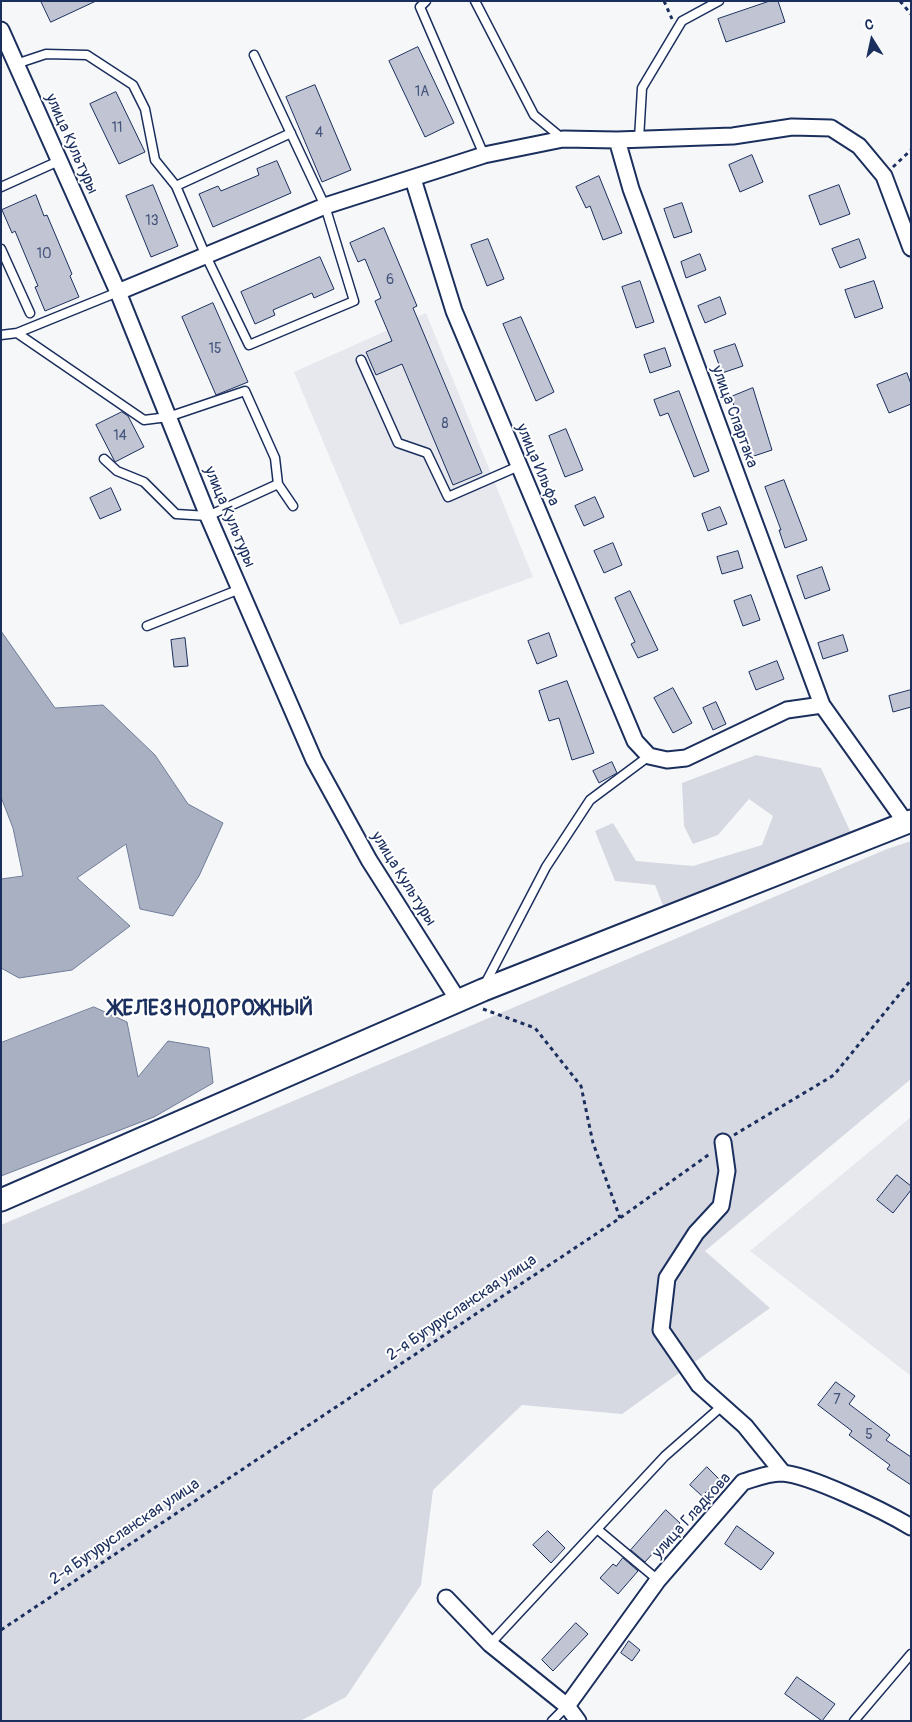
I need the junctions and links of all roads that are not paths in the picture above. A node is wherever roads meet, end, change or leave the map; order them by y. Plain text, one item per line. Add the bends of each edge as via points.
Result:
1 (426, 1) edge
2 (475, 1) edge
3 (719, 1) edge
4 (1, 30) edge
5 (254, 55) dead end
6 (16, 64) junction
7 (291, 133) junction
8 (563, 139) junction
9 (638, 139) junction
10 (617, 140) junction
11 (484, 155) junction
12 (61, 160) junction
13 (413, 179) junction
14 (176, 186) junction
15 (1, 187) edge
16 (325, 206) junction
17 (1, 248) edge
18 (911, 248) edge
19 (205, 254) junction
20 (118, 292) junction
21 (30, 313) dead end
22 (17, 333) junction
23 (1, 335) edge
24 (361, 360) dead end
25 (168, 417) junction
26 (104, 459) dead end
27 (519, 466) junction
28 (278, 484) junction
29 (293, 506) dead end
30 (208, 516) junction
31 (240, 589) junction
32 (147, 626) dead end
33 (822, 705) junction
34 (648, 756) junction
35 (908, 822) edge
36 (482, 990) junction
37 (458, 1000) junction
38 (723, 1142) road end
39 (1, 1200) edge
40 (722, 1406) junction
41 (783, 1473) junction
42 (911, 1527) edge
43 (597, 1529) junction
44 (658, 1580) junction
45 (446, 1598) dead end
46 (490, 1644) junction
47 (911, 1654) edge
48 (567, 1706) junction
49 (552, 1721) edge
50 (578, 1721) edge
51 (854, 1721) edge

1 - 11 lane via 420,7
2 - 8 lane via 534,115
3 - 9 lane via 682,22 642,88
4 - 6 street, улица Культуры
5 - 7 lane
6 - 12 street, улица Культуры
6 - 14 lane via 46,54 87,55 133,85 145,109 156,160
7 - 14 lane
7 - 16 lane
8 - 10 street
8 - 11 street
9 - 10 street
9 - 18 street via 733,136 792,127 831,128 859,146 884,176
10 - 33 street, улица Спартака via 631,189
11 - 13 street
12 - 15 lane
12 - 20 street, улица Культуры
13 - 16 street
13 - 27 street, улица Ильфа via 454,311
14 - 19 lane
16 - 19 street
16 - 19 lane via 354,301 248,346
17 - 21 lane
19 - 20 street
20 - 22 lane
20 - 25 street, улица Культуры
22 - 23 lane
22 - 25 lane via 144,420
24 - 27 lane via 398,443 427,453 448,497
25 - 28 lane via 245,391 275,458
25 - 30 street, улица Культуры
26 - 30 lane via 117,471 144,482 176,514
27 - 34 street, улица Ильфа via 627,726
28 - 29 lane
28 - 30 lane
30 - 31 street, улица Культуры
31 - 32 lane
31 - 37 street, улица Культуры via 314,760 369,860
33 - 34 street via 787,710 686,758 667,760
33 - 35 street, улица Спартака
34 - 36 lane via 590,800 546,867
35 - 36 street
36 - 37 street
37 - 39 street
38 - 40 street via 726,1171 721,1206 696,1233 667,1278 661,1330 699,1385
40 - 41 street via 745,1426
40 - 43 lane via 665,1456
41 - 42 street via 829,1487
41 - 44 street, улица Гладкова via 743,1482
43 - 44 lane
43 - 46 lane
44 - 48 street, улица Гладкова
45 - 46 street
46 - 48 street
47 - 51 lane
48 - 49 lane
48 - 50 street

